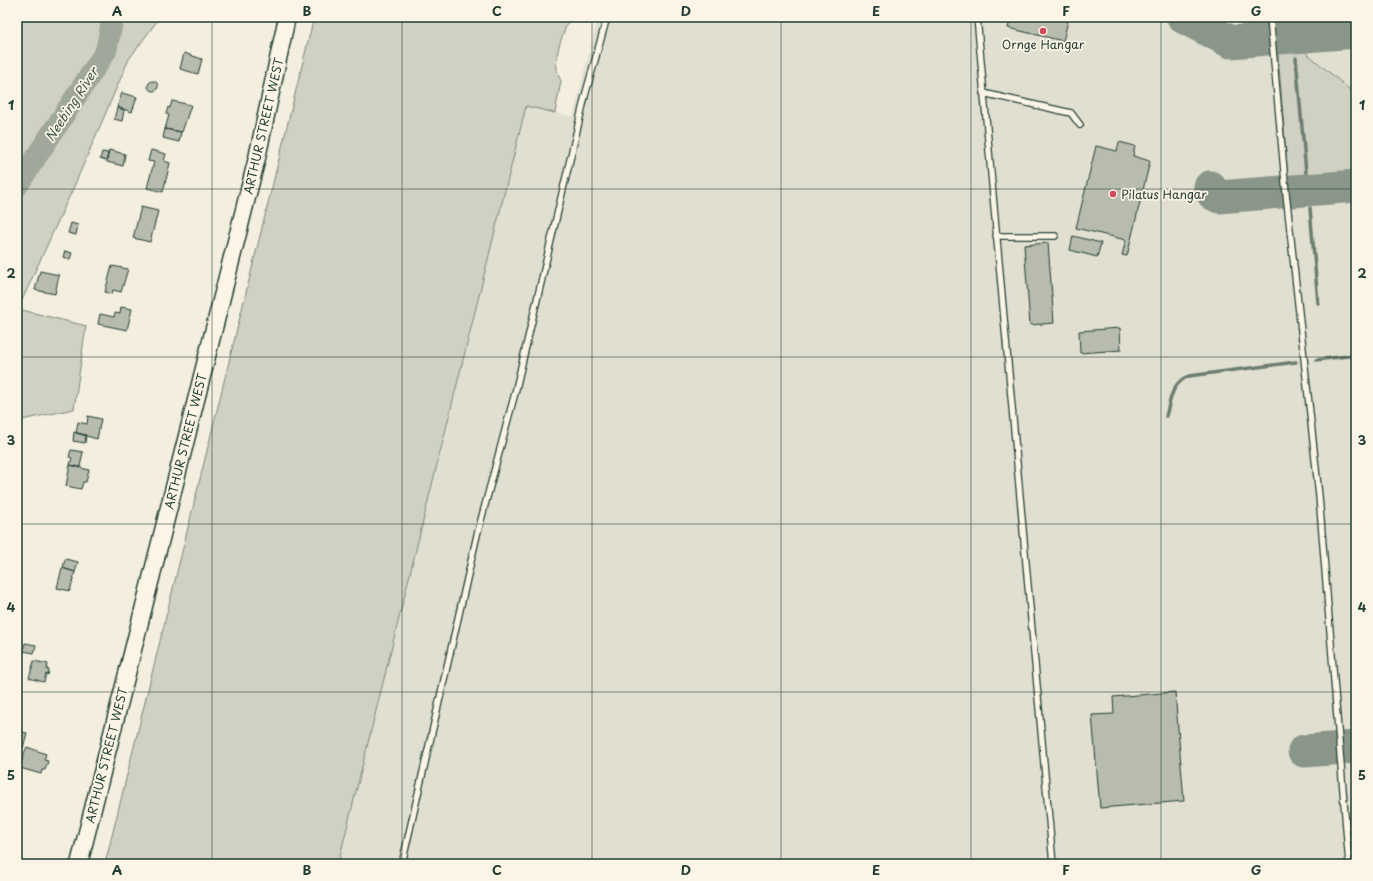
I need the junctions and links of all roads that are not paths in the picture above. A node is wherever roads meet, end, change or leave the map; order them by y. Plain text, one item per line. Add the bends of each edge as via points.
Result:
1 (287, 17) edge
2 (607, 17) edge
3 (977, 17) edge
4 (1270, 17) edge
5 (983, 93) junction
6 (1080, 125) dead end
7 (996, 236) junction
8 (1055, 236) dead end
9 (79, 864) edge
10 (402, 864) edge
11 (1053, 864) edge
12 (1349, 864) edge

1 - 9 main road, ARTHUR STREET WEST via 257,158
2 - 10 lane via 478,536
3 - 5 lane
4 - 12 lane via 1286,193 1320,496
5 - 6 lane via 1071,113
5 - 7 lane
7 - 8 lane
7 - 11 lane

